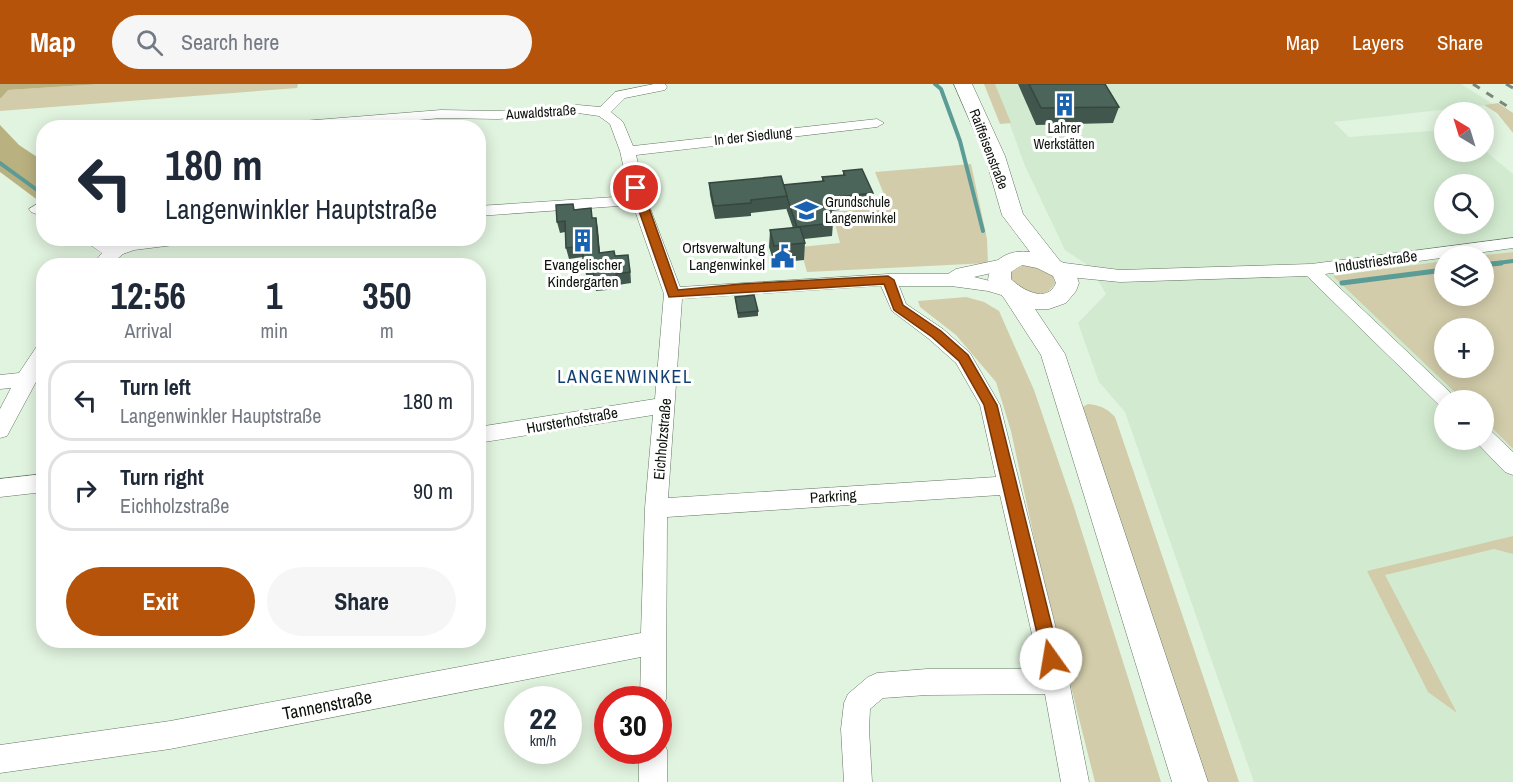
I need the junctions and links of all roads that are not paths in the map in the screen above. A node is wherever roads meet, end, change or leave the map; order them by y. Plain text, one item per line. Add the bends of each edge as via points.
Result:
1 (963, 84) edge
2 (660, 87) dead end
3 (603, 112) junction
4 (366, 120) edge
5 (877, 123) dead end
6 (628, 151) junction
7 (639, 200) junction
8 (486, 210) edge
9 (1013, 215) junction
10 (1513, 243) edge
11 (103, 246) edge
12 (131, 246) edge
13 (114, 252) junction
14 (104, 258) edge
15 (1005, 263) junction
16 (1054, 266) junction
17 (1311, 270) junction
18 (1120, 276) junction
19 (888, 280) junction
20 (941, 280) junction
21 (1010, 292) junction
22 (1062, 293) junction
23 (673, 294) junction
24 (1053, 354) junction
25 (36, 363) edge
26 (25, 380) junction
27 (0, 382) edge
28 (1436, 390) edge
29 (665, 405) junction
30 (0, 430) edge
31 (486, 434) edge
32 (1494, 447) edge
33 (1513, 466) edge
34 (36, 484) edge
35 (1010, 485) junction
36 (0, 488) edge
37 (656, 508) junction
38 (653, 643) junction
39 (1056, 681) junction
40 (653, 686) edge
41 (0, 759) edge
42 (653, 764) edge
43 (653, 782) edge
44 (858, 782) edge
45 (1075, 782) edge
46 (1190, 782) edge

1 - 9 street, Raiffeisenstraße via 994,156
2 - 3 street via 620,95
3 - 4 street, Auwaldstraße via 578,109
3 - 6 street via 616,122
5 - 6 street, In der Siedlung
6 - 7 street, Eichholzstraße
7 - 8 street
7 - 23 street, Eichholzstraße
9 - 15 street, Raiffeisenstraße
9 - 16 street, Raiffeisenstraße
10 - 17 street, Industriestraße
11 - 13 street
12 - 13 street
13 - 14 street
15 - 16 street via 1028,258
15 - 20 street
15 - 21 street, Raiffeisenstraße via 998,275
16 - 18 street, Industriestraße
16 - 22 street, Raiffeisenstraße via 1066,279
17 - 18 street, Industriestraße
17 - 28 street, Industriestraße
18 - 22 street, Industriestraße
19 - 20 street
19 - 23 street
19 - 35 street via 898,307 963,358 979,384 990,405
20 - 21 street via 994,286
21 - 22 street via 1041,301
21 - 24 street
22 - 24 street via 1054,305
23 - 29 street, Eichholzstraße
24 - 46 street
25 - 26 street
26 - 27 street
26 - 30 street
29 - 31 street, Hursterhofstraße
29 - 37 street, Eichholzstraße
32 - 33 street
34 - 36 street
35 - 37 street, Parkring
35 - 39 street
37 - 38 street, Eichholzstraße
38 - 40 street, Eichholzstraße
38 - 41 street, Tannenstraße via 170,735
39 - 44 street via 877,686 857,703
39 - 45 street
42 - 43 street

